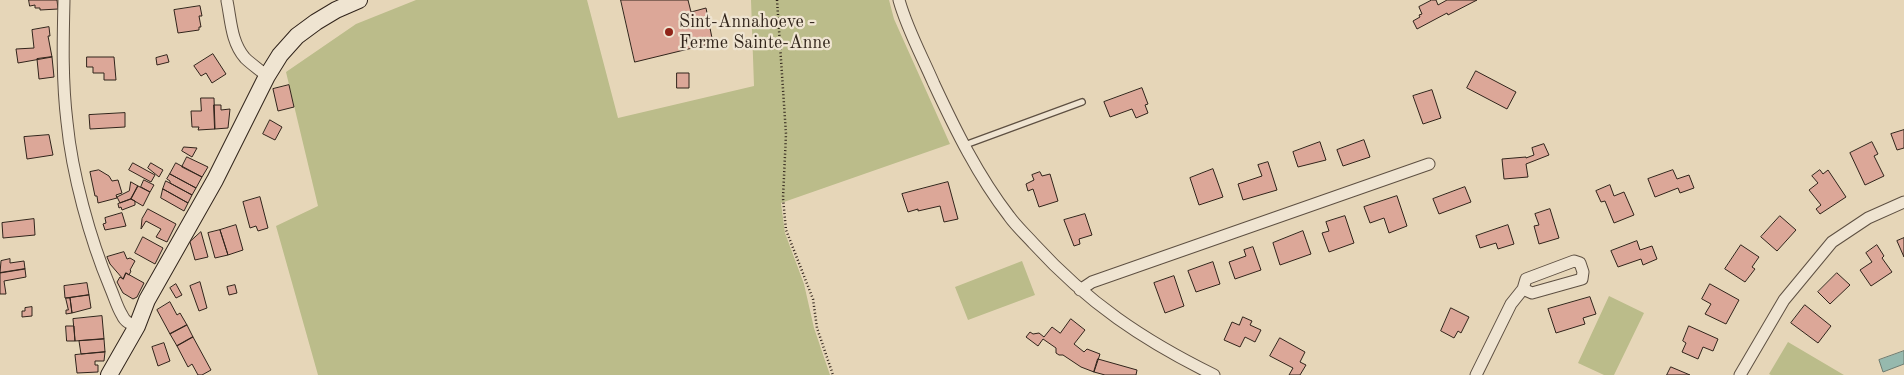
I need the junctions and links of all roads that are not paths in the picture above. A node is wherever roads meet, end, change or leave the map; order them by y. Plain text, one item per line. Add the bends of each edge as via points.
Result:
1 (64, 0) edge
2 (360, 0) edge
3 (898, 0) edge
4 (227, 1) edge
5 (267, 76) junction
6 (1082, 102) dead end
7 (965, 145) junction
8 (1429, 164) dead end
9 (1904, 202) edge
10 (1523, 289) junction
11 (1080, 290) junction
12 (137, 326) junction
13 (109, 375) edge
14 (1214, 375) edge
15 (1476, 375) edge
16 (1740, 375) edge

1 - 12 street via 63,83 76,171 93,241 106,278 122,316
2 - 5 street via 336,10 296,36
3 - 7 street
4 - 5 street via 234,40 246,58
5 - 12 street via 215,180 147,300
6 - 7 lane
7 - 11 street via 1009,216
8 - 11 street via 1092,282
9 - 16 street via 1868,218 1832,242 1784,300
10 - 10 street via 1532,293 1582,279 1580,263 1574,261 1526,279
10 - 15 street
11 - 14 street via 1119,320
12 - 13 street

